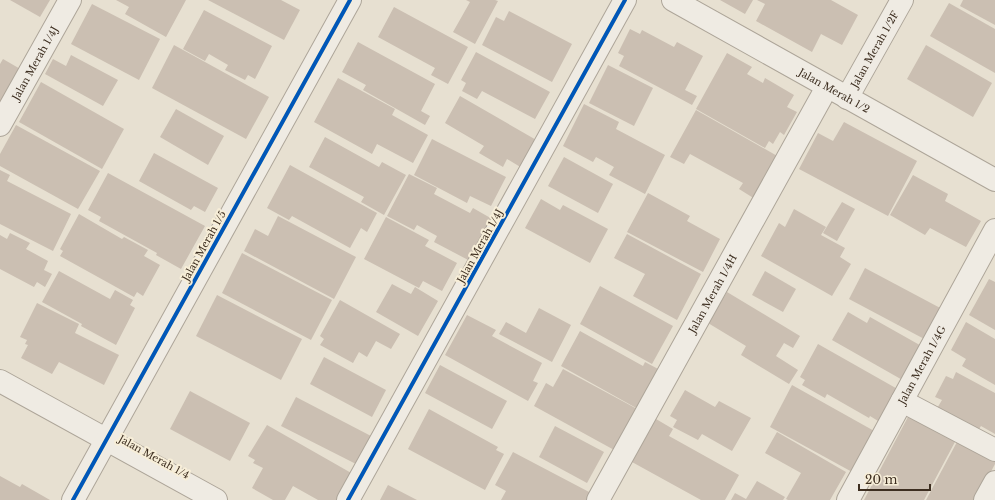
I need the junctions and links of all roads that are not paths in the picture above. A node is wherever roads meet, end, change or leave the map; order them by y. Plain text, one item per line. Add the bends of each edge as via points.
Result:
1 (70, 0) edge
2 (350, 0) edge
3 (625, 0) edge
4 (674, 0) edge
5 (902, 0) edge
6 (827, 87) junction
7 (847, 98) junction
8 (0, 125) edge
9 (995, 180) edge
10 (995, 230) edge
11 (0, 381) edge
12 (902, 401) junction
13 (106, 439) junction
14 (995, 450) edge
15 (995, 482) edge
16 (73, 500) edge
17 (216, 500) edge
18 (348, 500) edge
19 (598, 500) edge
20 (848, 500) edge
21 (985, 500) edge

1 - 8 street, Jalan Merah 1/4J
2 - 13 street, Jalan Merah 1/5
3 - 18 street, Jalan Merah 1/4J
4 - 6 street, Jalan Merah 1/2
5 - 7 street, Jalan Merah 1/2F
6 - 7 street, Jalan Merah 1/2
6 - 19 street, Jalan Merah 1/4H
7 - 9 street, Jalan Merah 1/2
10 - 12 street, Jalan Merah 1/4G
11 - 13 street, Jalan Merah 1/4
12 - 14 street
12 - 20 street, Jalan Merah 1/4G
13 - 16 street, Jalan Merah 1/5
13 - 17 street, Jalan Merah 1/4
15 - 21 street

